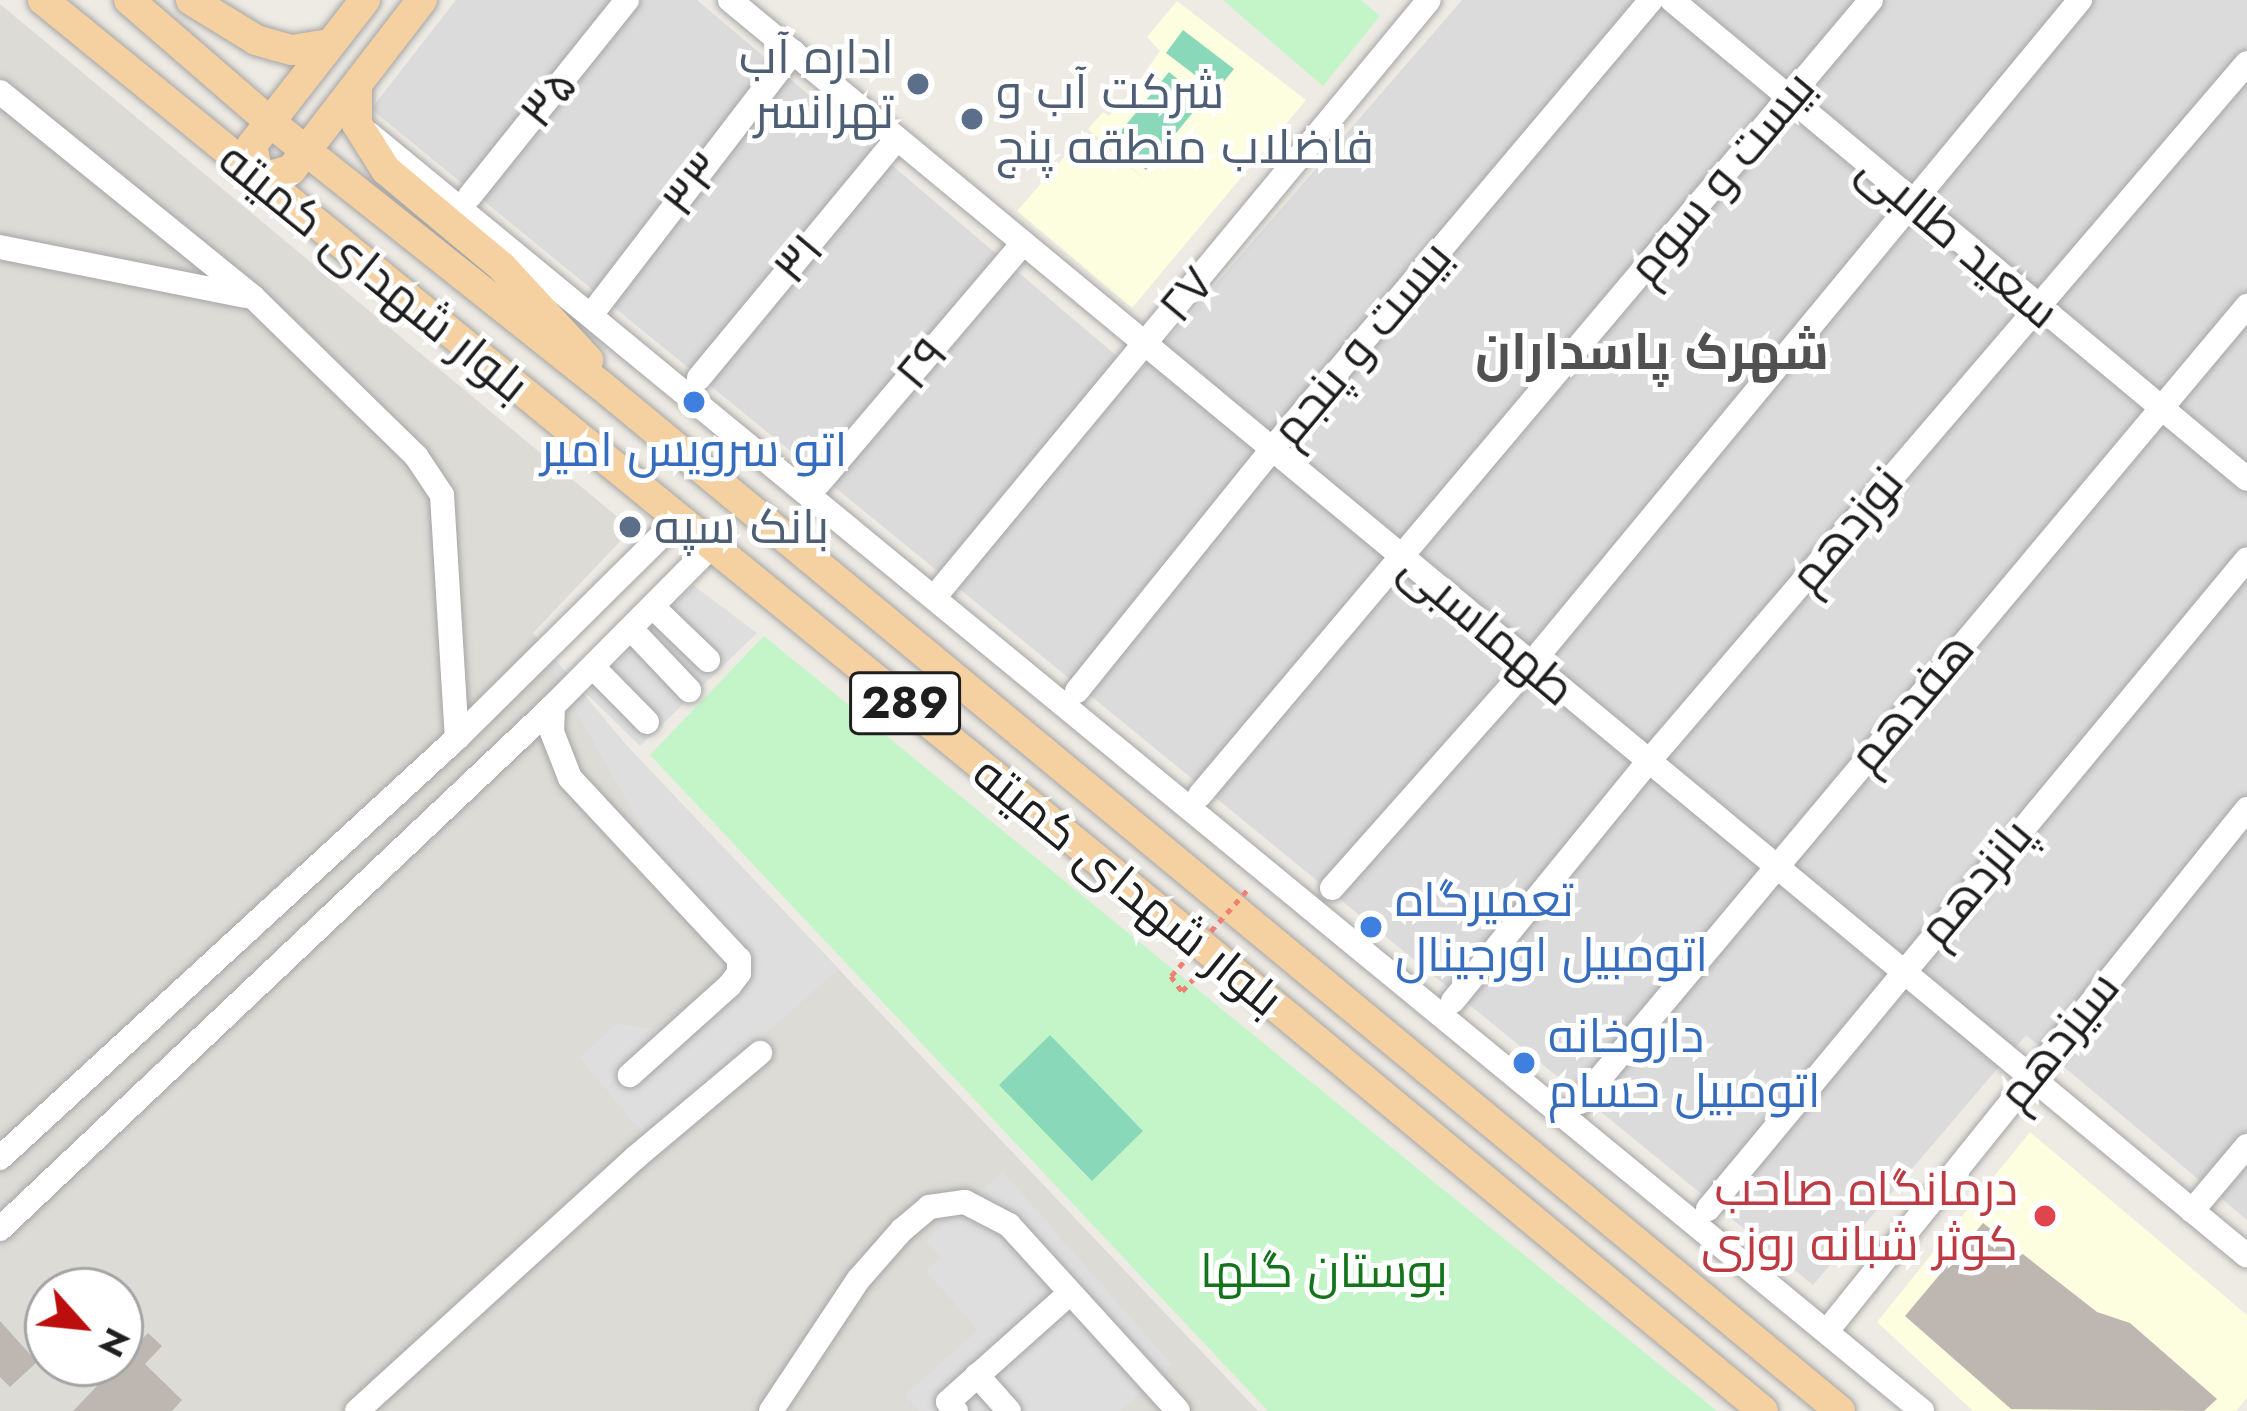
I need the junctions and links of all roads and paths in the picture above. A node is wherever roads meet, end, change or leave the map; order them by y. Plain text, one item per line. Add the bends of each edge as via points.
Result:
1 (43, 0) edge
2 (129, 0) edge
3 (191, 0) edge
4 (365, 0) edge
5 (422, 0) edge
6 (627, 0) edge
7 (730, 0) edge
8 (1429, 0) edge
9 (1652, 0) edge
10 (1672, 0) edge
11 (1871, 0) edge
12 (2080, 0) edge
13 (331, 44) junction
14 (793, 52) junction
15 (2247, 63) edge
16 (357, 86) junction
17 (0, 92) edge
18 (1788, 97) junction
19 (270, 122) junction
20 (357, 124) junction
21 (897, 139) junction
22 (307, 151) junction
23 (259, 179) junction
24 (470, 196) dead end
25 (1914, 202) junction
26 (1023, 243) junction
27 (0, 247) edge
28 (254, 297) junction
29 (2037, 304) junction
30 (2247, 306) edge
31 (591, 315) junction
32 (1145, 344) junction
33 (699, 378) dead end
34 (602, 386) junction
35 (2159, 406) junction
36 (1272, 448) junction
37 (2247, 479) edge
38 (819, 483) dead end
39 (679, 518) junction
40 (712, 546) junction
41 (1400, 555) junction
42 (2247, 559) edge
43 (942, 588) dead end
44 (653, 608) junction
45 (632, 631) junction
46 (708, 660) dead end
47 (1531, 664) junction
48 (593, 667) junction
49 (689, 690) dead end
50 (1077, 691) dead end
51 (553, 706) junction
52 (646, 722) dead end
53 (457, 739) junction
54 (1648, 761) junction
55 (1200, 795) dead end
56 (2247, 809) edge
57 (1774, 864) junction
58 (1332, 887) dead end
59 (1248, 889) dead end
60 (1901, 970) junction
61 (1182, 991) dead end
62 (1453, 1000) dead end
63 (760, 1053) dead end
64 (630, 1075) dead end
65 (2028, 1076) junction
66 (1580, 1102) dead end
67 (2247, 1146) edge
68 (0, 1158) edge
69 (1708, 1209) dead end
70 (2192, 1211) junction
71 (0, 1229) edge
72 (2247, 1256) edge
73 (1070, 1293) junction
74 (1827, 1331) junction
75 (977, 1376) junction
76 (357, 1411) edge
77 (771, 1411) edge
78 (956, 1411) edge
79 (1009, 1411) edge
80 (1178, 1411) edge
81 (1763, 1411) edge
82 (1840, 1411) edge
83 (1922, 1411) edge

1 - 23 main road, بلوار شهدای کمیته / 289
2 - 19 main road, بلوار شهدای کمیته / 289
3 - 13 main road via 256,40 292,50
4 - 13 main road
5 - 16 main road
6 - 24 street, ۳۵
7 - 14 street, طهماسبی
8 - 32 street, ۲۷
9 - 36 street, بیست و پنجم
10 - 18 street, سعید طالبی
11 - 18 street, بیست و سوم
12 - 25 street
13 - 19 main road
14 - 21 street, طهماسبی
14 - 31 street, ۳۳
15 - 29 street, نوزدهم
16 - 20 main road
16 - 22 main road
17 - 28 street
18 - 25 street, سعید طالبی
18 - 41 street, بیست و سوم
19 - 22 main road, بلوار شهدای کمیته / 289
19 - 23 main road via 252,145
20 - 31 street
20 - 34 main road via 386,170 560,324
21 - 26 street, طهماسبی
21 - 33 street, ۳۱
22 - 23 main road via 291,170
22 - 34 main road, بلوار شهدای کمیته / 289
23 - 39 main road, بلوار شهدای کمیته / 289
25 - 29 street, سعید طالبی
25 - 47 street
26 - 32 street, طهماسبی
26 - 38 street, ۲۹
27 - 28 street
28 - 53 street via 416,456 442,495
29 - 35 street, سعید طالبی
29 - 54 street, نوزدهم
30 - 35 street, هفدهم
31 - 74 street
32 - 36 street, طهماسبی
32 - 43 street, ۲۷
34 - 82 main road, بلوار شهدای کمیته / 289
35 - 37 street, سعید طالبی
35 - 57 street, هفدهم
36 - 41 street, طهماسبی
36 - 50 street, بیست و پنجم
39 - 40 main road, بلوار شهدای کمیته / 289
39 - 53 street
40 - 44 street
40 - 81 main road, بلوار شهدای کمیته / 289
41 - 47 street, طهماسبی
41 - 55 street, بیست و سوم
42 - 60 street, پانزدهم
44 - 45 street
44 - 46 street
45 - 48 street
45 - 49 street
47 - 54 street, طهماسبی
47 - 58 street
48 - 51 street
48 - 52 street
51 - 64 street via 558,757 570,778 740,959 730,985
51 - 71 street
53 - 68 street
54 - 57 street, طهماسبی
54 - 62 street, نوزدهم
56 - 65 street, سیزدهم
57 - 60 street, طهماسبی
57 - 66 street, هفدهم
59 - 61 path, bridge via 1172,976
60 - 65 street, طهماسبی
60 - 69 street, پانزدهم
63 - 76 street
65 - 70 street, طهماسبی
65 - 74 street, سیزدهم
67 - 70 street
70 - 72 street, طهماسبی
73 - 75 street
73 - 77 street via 1009,1225 965,1202 929,1207 858,1280
73 - 80 street
74 - 83 street
75 - 78 street via 948,1402
75 - 79 street

